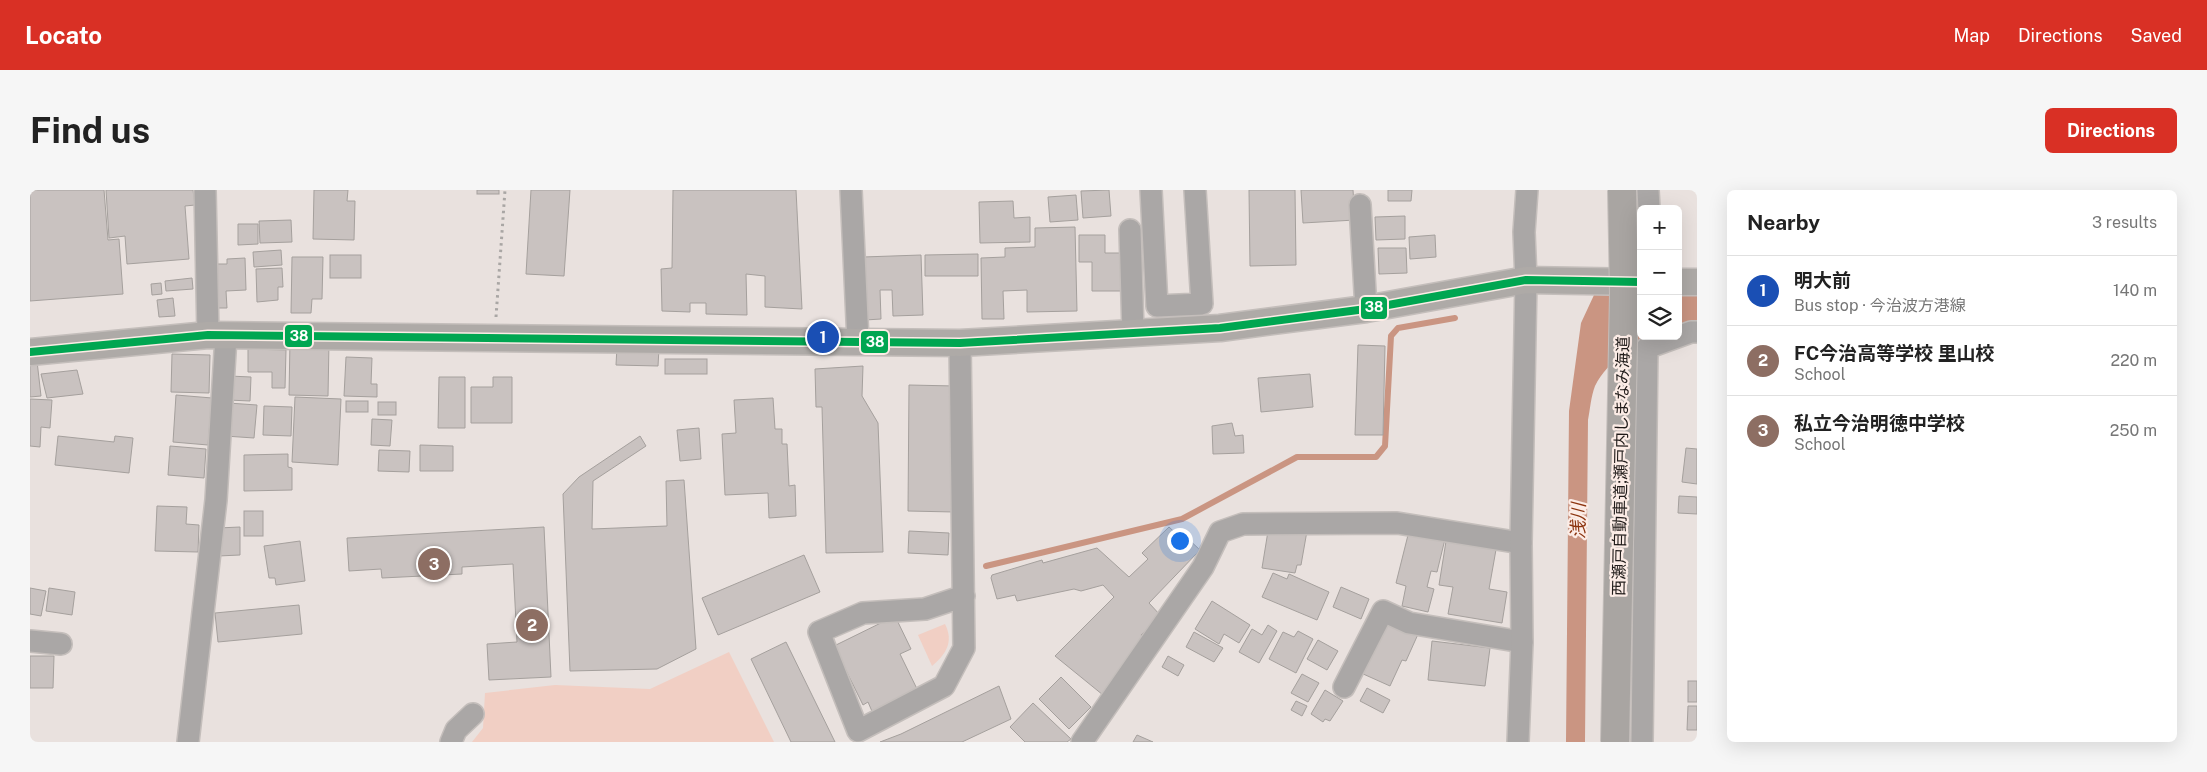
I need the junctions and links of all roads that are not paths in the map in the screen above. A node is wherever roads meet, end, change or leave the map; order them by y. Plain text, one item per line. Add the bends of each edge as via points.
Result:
1 (205, 190) edge
2 (851, 190) edge
3 (1151, 190) edge
4 (1195, 190) edge
5 (1527, 190) edge
6 (1622, 190) edge
7 (1648, 190) edge
8 (1360, 205) dead end
9 (1649, 205) edge
10 (1130, 230) dead end
11 (1526, 280) junction
12 (1637, 282) edge
13 (1682, 282) edge
14 (1697, 282) edge
15 (1366, 309) junction
16 (1202, 316) junction
17 (1697, 332) edge
18 (1133, 333) junction
19 (217, 335) junction
20 (858, 341) junction
21 (1648, 342) edge
22 (960, 343) junction
23 (30, 352) edge
24 (1521, 543) junction
25 (964, 596) junction
26 (30, 642) edge
27 (1522, 642) junction
28 (61, 644) dead end
29 (1344, 687) dead end
30 (473, 714) dead end
31 (188, 742) edge
32 (451, 742) edge
33 (1082, 742) edge
34 (1518, 742) edge
35 (1615, 742) edge
36 (1642, 742) edge

1 - 19 street
2 - 20 street
3 - 16 street via 1157,306
4 - 16 street
5 - 11 street via 1524,232
6 - 35 highway, 西瀬戸自動車道;瀬戸内しまなみ海道, bridge via 1624,294
7 - 9 street
8 - 15 street
10 - 18 street
11 - 12 main road
11 - 15 main road
11 - 24 street
13 - 14 main road
15 - 16 main road
16 - 18 main road
17 - 21 street
18 - 22 main road
19 - 20 main road
19 - 23 main road
19 - 31 street via 216,500
20 - 22 main road
21 - 36 street
22 - 25 street
24 - 27 street
24 - 33 street via 1397,523 1243,524 1220,532 1203,566
25 - 25 street via 964,648 944,686 858,731 819,632 863,612 924,609
26 - 28 street
27 - 29 street via 1409,623 1383,611
27 - 34 street
30 - 32 street via 456,730

